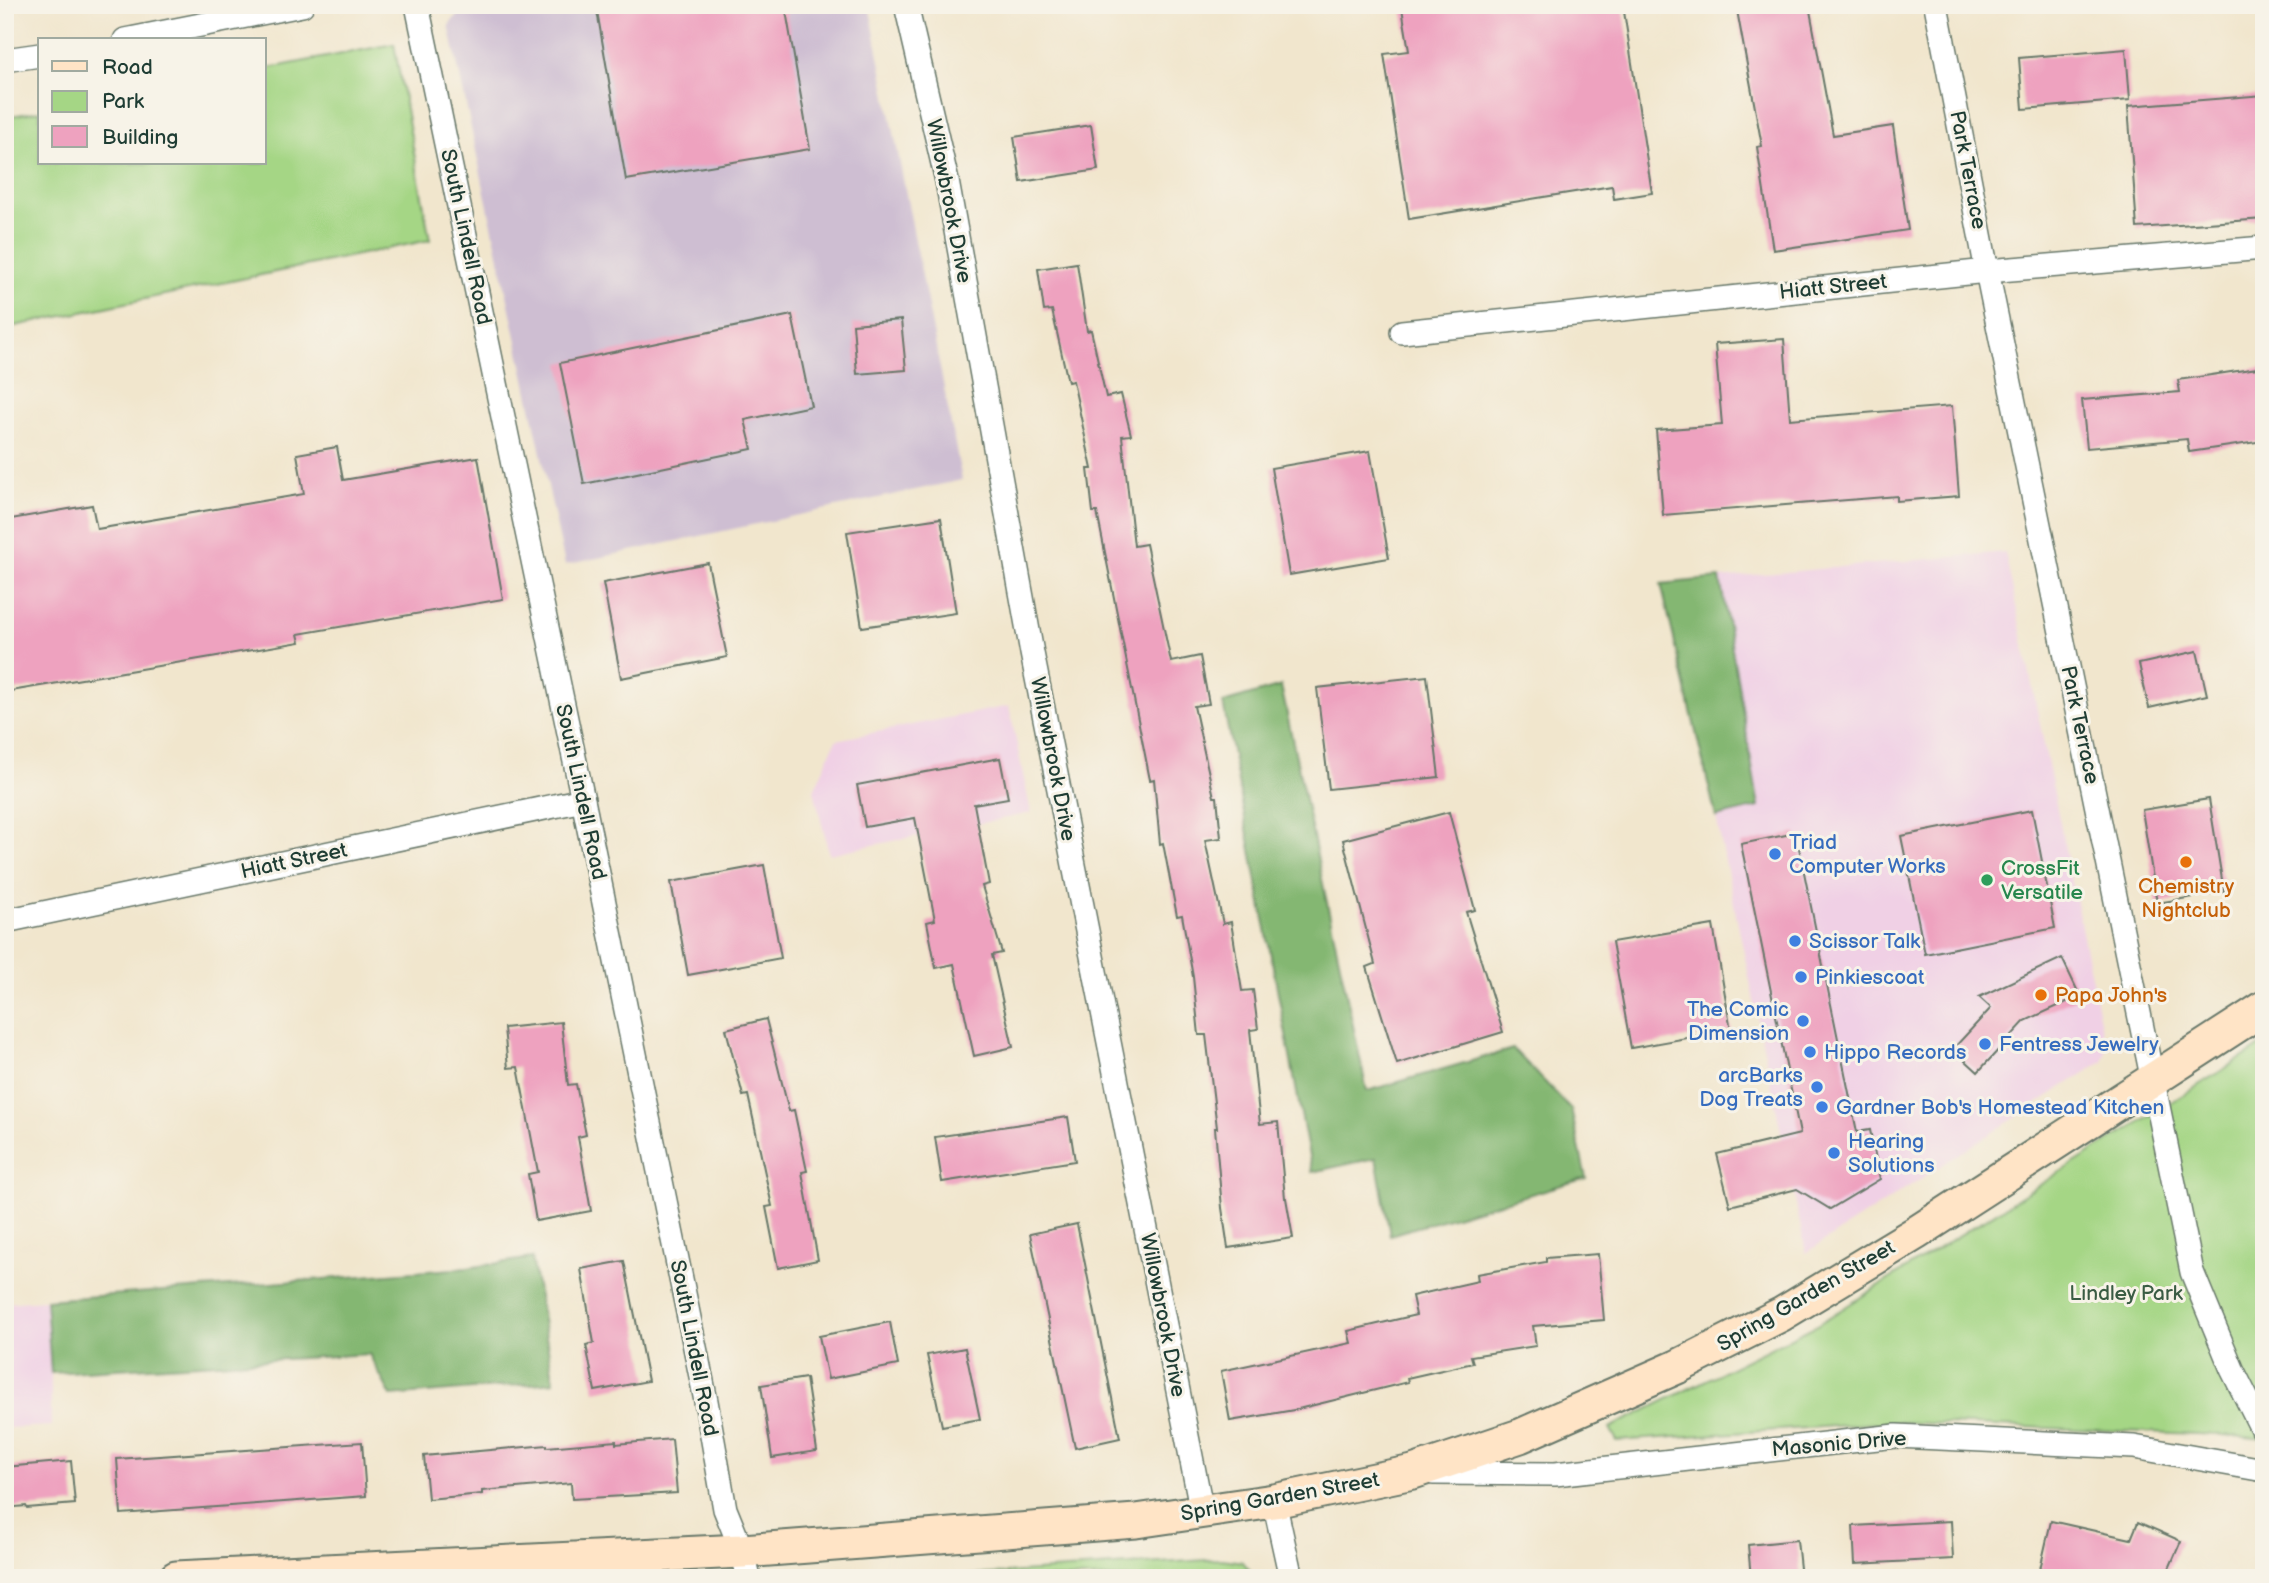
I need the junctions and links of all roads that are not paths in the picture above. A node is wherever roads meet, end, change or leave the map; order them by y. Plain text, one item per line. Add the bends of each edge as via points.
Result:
1 (302, 5) edge
2 (417, 5) edge
3 (906, 5) edge
4 (1936, 5) edge
5 (135, 38) edge
6 (38, 55) edge
7 (5, 60) edge
8 (2264, 248) edge
9 (1987, 271) junction
10 (1402, 332) dead end
11 (583, 800) junction
12 (5, 921) edge
13 (2264, 1008) edge
14 (2152, 1078) junction
15 (2264, 1433) edge
16 (2264, 1470) edge
17 (1413, 1472) junction
18 (1274, 1501) junction
19 (1202, 1512) junction
20 (745, 1564) edge
21 (342, 1573) edge
22 (176, 1578) edge
23 (1291, 1578) edge

1 - 5 street
2 - 11 street, South Lindell Road
3 - 19 street, Willowbrook Drive via 947,181 1032,653
4 - 9 street, Park Terrace
6 - 7 street
8 - 9 street, Hiatt Street
9 - 10 street, Hiatt Street
9 - 14 street, Park Terrace
11 - 12 street, Hiatt Street
11 - 20 street, South Lindell Road via 725,1509
13 - 14 main road, Spring Garden Street
14 - 15 street, Park Terrace via 2192,1272
14 - 17 main road, Spring Garden Street via 1916,1233 1782,1314 1678,1367 1520,1436
16 - 17 street, Masonic Drive via 2134,1447 1896,1436 1555,1474
17 - 18 main road, Spring Garden Street
18 - 19 main road, Spring Garden Street
18 - 23 street
19 - 20 main road, Spring Garden Street
20 - 21 main road, Spring Garden Street
21 - 22 main road, Spring Garden Street

